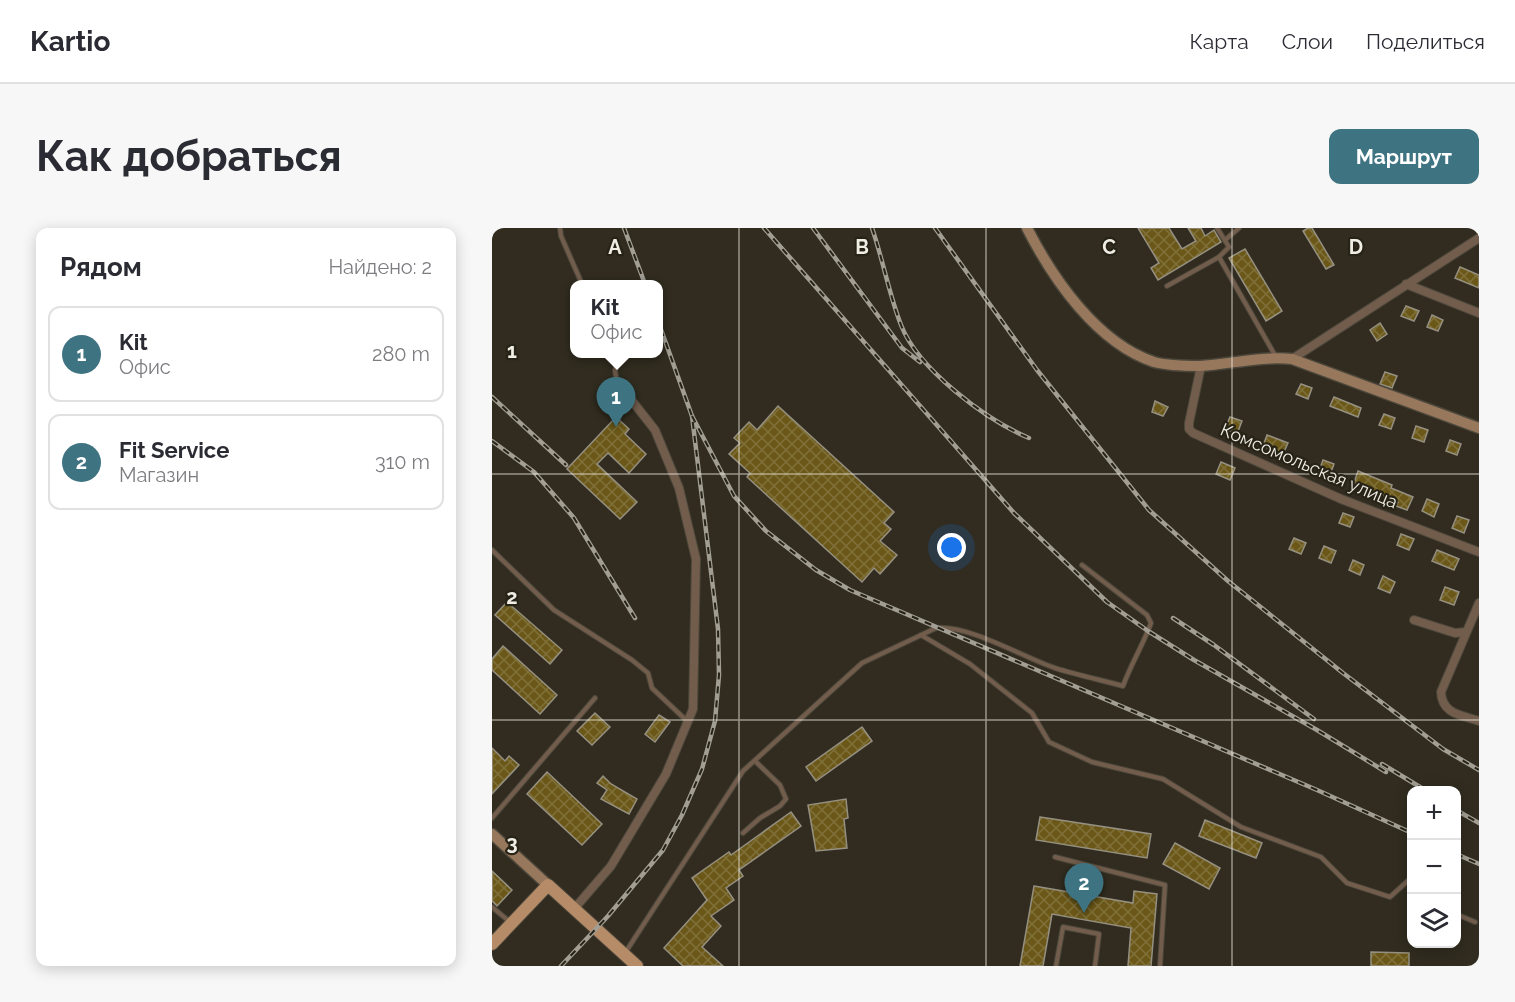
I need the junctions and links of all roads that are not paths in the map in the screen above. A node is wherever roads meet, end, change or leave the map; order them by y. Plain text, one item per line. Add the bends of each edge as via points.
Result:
1 (560, 228) edge
2 (1027, 228) edge
3 (1217, 228) edge
4 (1239, 228) edge
5 (1479, 238) edge
6 (1224, 240) junction
7 (1219, 257) junction
8 (580, 280) edge
9 (1406, 284) junction
10 (1167, 285) dead end
11 (1479, 313) edge
12 (1276, 357) junction
13 (618, 358) edge
14 (1292, 359) junction
15 (1201, 366) junction
16 (618, 383) joint
17 (1479, 429) edge
18 (492, 550) edge
19 (1479, 552) edge
20 (1082, 565) dead end
21 (1479, 603) edge
22 (1413, 620) dead end
23 (1466, 632) junction
24 (921, 635) junction
25 (596, 698) dead end
26 (688, 721) junction
27 (1479, 721) edge
28 (755, 760) junction
29 (492, 818) edge
30 (743, 833) dead end
31 (492, 834) edge
32 (1055, 857) dead end
33 (1407, 882) edge
34 (548, 885) junction
35 (492, 907) edge
36 (574, 909) junction
37 (1461, 916) edge
38 (1475, 922) dead end
39 (511, 923) junction
40 (492, 944) edge
41 (625, 954) junction
42 (637, 966) edge
43 (1056, 966) edge
44 (1095, 966) edge
45 (1160, 966) edge

1 - 8 lane
2 - 15 street via 1065,290 1113,338 1156,362
3 - 6 lane
4 - 6 lane
5 - 9 street
6 - 7 lane via 1229,247
7 - 10 lane
7 - 12 lane
9 - 11 street
9 - 14 street
12 - 14 street
12 - 15 street
13 - 16 lane via 615,371
14 - 17 street
15 - 19 street, Комсомольская улица via 1189,423 1193,433 1341,499
16 - 26 street via 655,430 679,488 696,559 693,710
18 - 26 lane via 554,610 648,673 652,688
20 - 24 lane via 1147,615 1151,623 1124,686 1054,668 949,627
21 - 23 street
22 - 23 street via 1455,633
23 - 27 street via 1441,692 1442,702 1447,710
24 - 28 lane via 862,663
24 - 33 lane via 970,664 1032,713 1048,742 1092,762 1163,779 1241,827 1321,857 1347,882 1390,897
25 - 29 lane
26 - 36 street via 666,774 611,866
28 - 30 lane via 780,785 786,799
28 - 41 lane via 743,771
31 - 34 street
32 - 45 lane via 1165,885
34 - 36 main road
34 - 39 main road
35 - 39 lane
36 - 41 main road
37 - 38 lane
39 - 40 main road
41 - 42 main road
43 - 44 lane via 1063,927 1100,934

